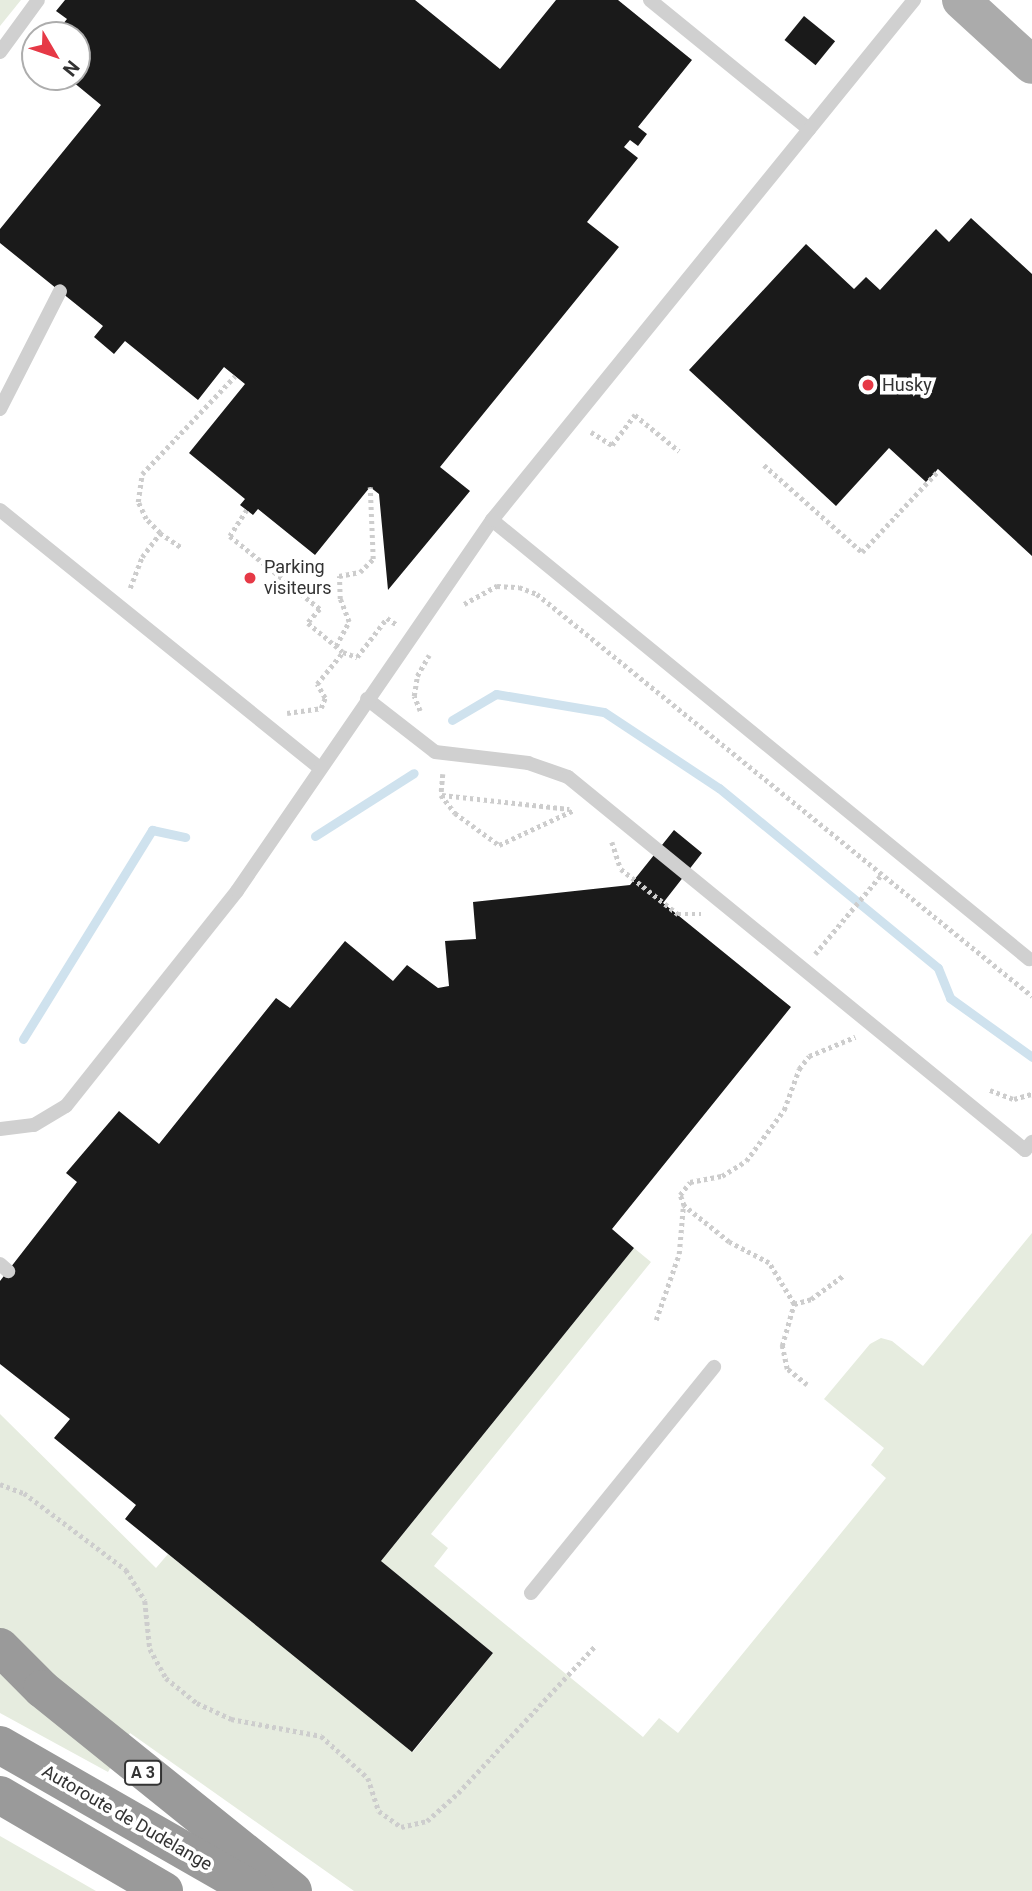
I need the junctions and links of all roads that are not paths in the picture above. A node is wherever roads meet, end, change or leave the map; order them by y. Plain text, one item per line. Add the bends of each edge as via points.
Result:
1 (38, 0) edge
2 (650, 0) edge
3 (914, 0) edge
4 (961, 0) edge
5 (0, 52) edge
6 (1032, 65) edge
7 (809, 129) junction
8 (60, 291) dead end
9 (0, 409) edge
10 (0, 510) edge
11 (492, 520) junction
12 (367, 699) junction
13 (320, 768) junction
14 (1029, 959) dead end
15 (0, 1129) edge
16 (1032, 1142) edge
17 (715, 1367) dead end
18 (531, 1593) dead end
19 (0, 1647) edge
20 (0, 1745) edge
21 (0, 1795) edge
22 (164, 1891) edge
23 (254, 1891) edge
24 (293, 1891) edge

1 - 5 lane
2 - 7 lane
3 - 7 lane
4 - 6 main road
7 - 11 lane
8 - 9 lane
10 - 13 lane
11 - 12 lane
11 - 14 lane
12 - 13 lane
12 - 16 lane via 435,752 528,763 568,777 1025,1150
13 - 15 lane via 237,891 66,1106 34,1125
17 - 18 lane
19 - 24 highway, A 3 via 73,1715
20 - 23 highway, Autoroute de Dudelange / A 3
21 - 22 highway

